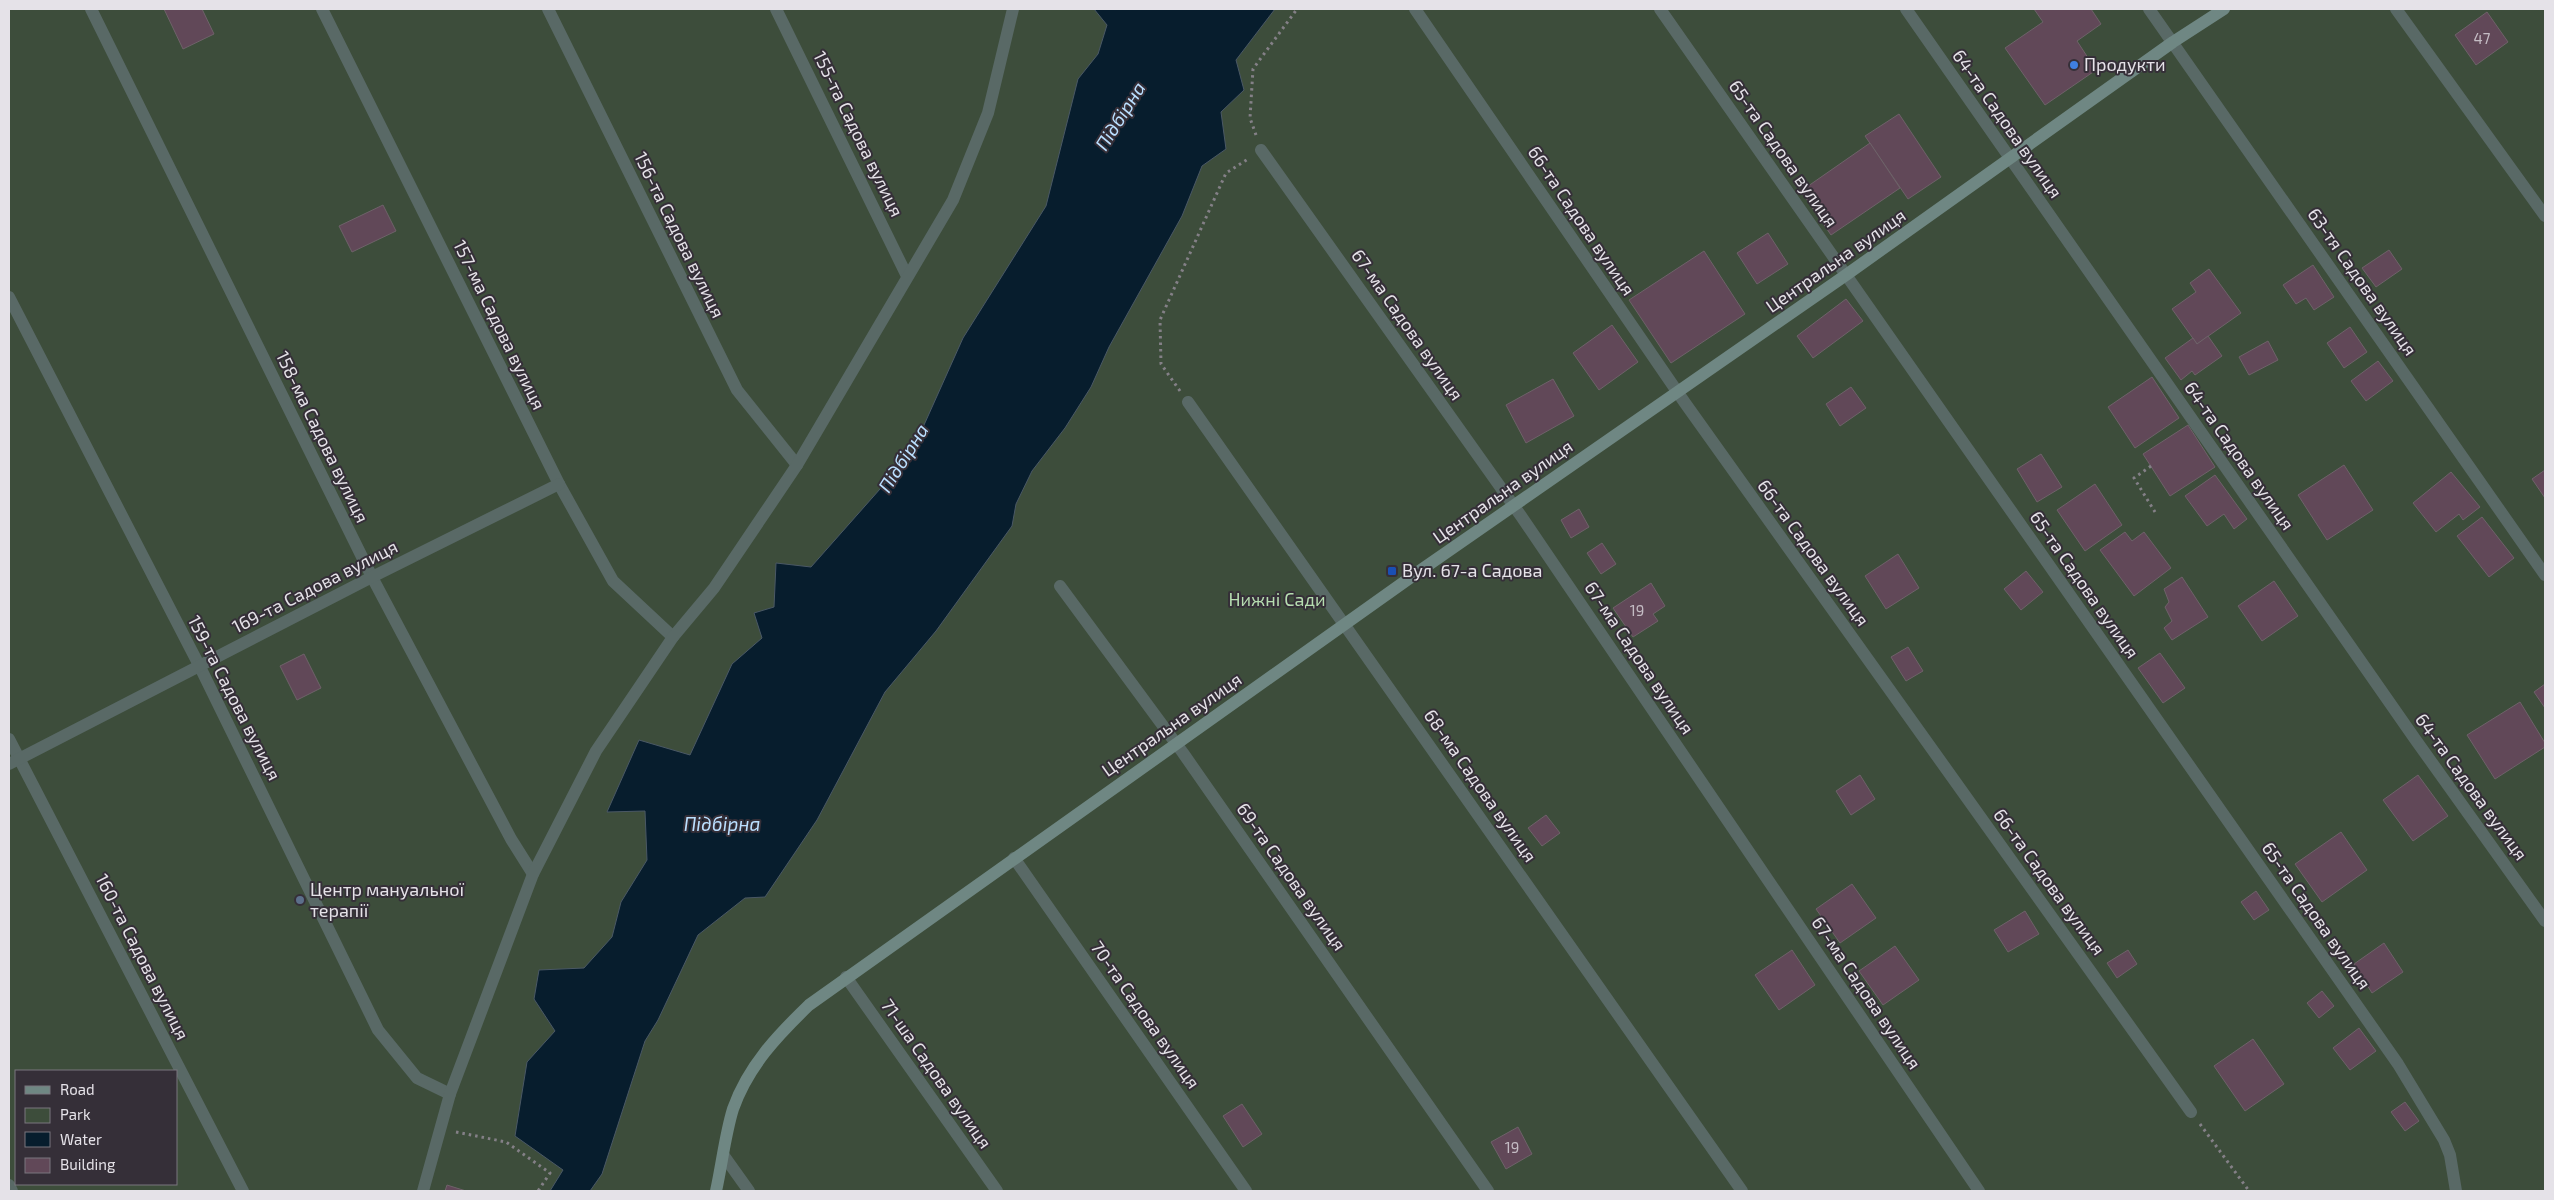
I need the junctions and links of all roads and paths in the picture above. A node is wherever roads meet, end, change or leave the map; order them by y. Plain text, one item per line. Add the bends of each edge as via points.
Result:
1 (91, 9) edge
2 (322, 9) edge
3 (548, 9) edge
4 (776, 9) edge
5 (1013, 9) edge
6 (1296, 9) edge
7 (1415, 9) edge
8 (1660, 9) edge
9 (1906, 9) edge
10 (2149, 9) edge
11 (2224, 9) edge
12 (2396, 9) edge
13 (2173, 42) junction
14 (1261, 150) junction
15 (2010, 159) junction
16 (2545, 216) edge
17 (907, 276) junction
18 (1846, 276) junction
19 (9, 297) edge
20 (1678, 392) junction
21 (1188, 402) joint
22 (797, 465) junction
23 (2151, 466) dead end
24 (559, 484) junction
25 (1514, 505) junction
26 (2155, 512) dead end
27 (2545, 575) edge
28 (372, 577) junction
29 (1060, 586) dead end
30 (1345, 624) junction
31 (673, 637) junction
32 (200, 668) junction
33 (9, 739) edge
34 (1177, 743) junction
35 (14, 761) edge
36 (1014, 858) junction
37 (534, 874) junction
38 (2545, 921) edge
39 (846, 977) junction
40 (450, 1094) junction
41 (2191, 1112) joint
42 (440, 1129) junction
43 (724, 1156) junction
44 (9, 1185) edge
45 (12, 1191) edge
46 (243, 1191) edge
47 (423, 1191) edge
48 (538, 1191) edge
49 (716, 1191) edge
50 (749, 1191) edge
51 (997, 1191) edge
52 (1246, 1191) edge
53 (1488, 1191) edge
54 (1742, 1191) edge
55 (1979, 1191) edge
56 (2249, 1191) edge
57 (2456, 1191) edge

1 - 28 street, 158-ма Садова вулиця
2 - 24 street, 157-ма Садова вулиця
3 - 22 street, 156-та Садова вулиця via 737,390
4 - 17 street, 155-та Садова вулиця
5 - 17 street via 988,113 953,200
6 - 14 path via 1253,69 1250,118
7 - 20 street, 66-та Садова вулиця
8 - 18 street, 65-та Садова вулиця
9 - 15 street, 64-та Садова вулиця
10 - 13 street, 63-тя Садова вулиця
11 - 13 street, Центральна вулиця
12 - 16 street
13 - 15 street, Центральна вулиця
13 - 27 street, 63-тя Садова вулиця
14 - 21 path via 1226,173 1160,320 1161,364
14 - 25 street, 67-ма Садова вулиця
15 - 18 street, Центральна вулиця
15 - 38 street, 64-та Садова вулиця
17 - 22 street
18 - 20 street, Центральна вулиця
18 - 57 street, 65-та Садова вулиця via 2398,1064 2444,1140
19 - 32 street, 159-та Садова вулиця
20 - 25 street, Центральна вулиця
20 - 41 street, 66-та Садова вулиця
21 - 30 street, 68-ма Садова вулиця
22 - 31 street via 714,588
23 - 26 path via 2134,478
24 - 28 street, 169-та Садова вулиця
24 - 31 street, 157-ма Садова вулиця via 613,581
25 - 30 street, Центральна вулиця
25 - 55 street, 67-ма Садова вулиця
28 - 32 street, 169-та Садова вулиця
28 - 37 street, 158-ма Садова вулиця via 511,840
29 - 34 street, 69-та Садова вулиця
30 - 34 street, Центральна вулиця
30 - 54 street, 68-ма Садова вулиця
31 - 37 street via 596,752
32 - 35 street, 169-та Садова вулиця
32 - 40 street, 159-та Садова вулиця via 378,1030 417,1078
33 - 35 street, 160-та Садова вулиця
34 - 36 street, Центральна вулиця
34 - 53 street, 69-та Садова вулиця
35 - 46 street, 160-та Садова вулиця
36 - 39 street, Центральна вулиця
36 - 52 street, 70-та Садова вулиця
37 - 40 street
39 - 43 street, Центральна вулиця via 809,1004 775,1038 749,1073 733,1109
39 - 51 street, 71-ша Садова вулиця
40 - 42 street
41 - 56 path
42 - 47 street
42 - 48 path via 506,1142 550,1173
43 - 49 street, Центральна вулиця
43 - 50 street
44 - 45 street

